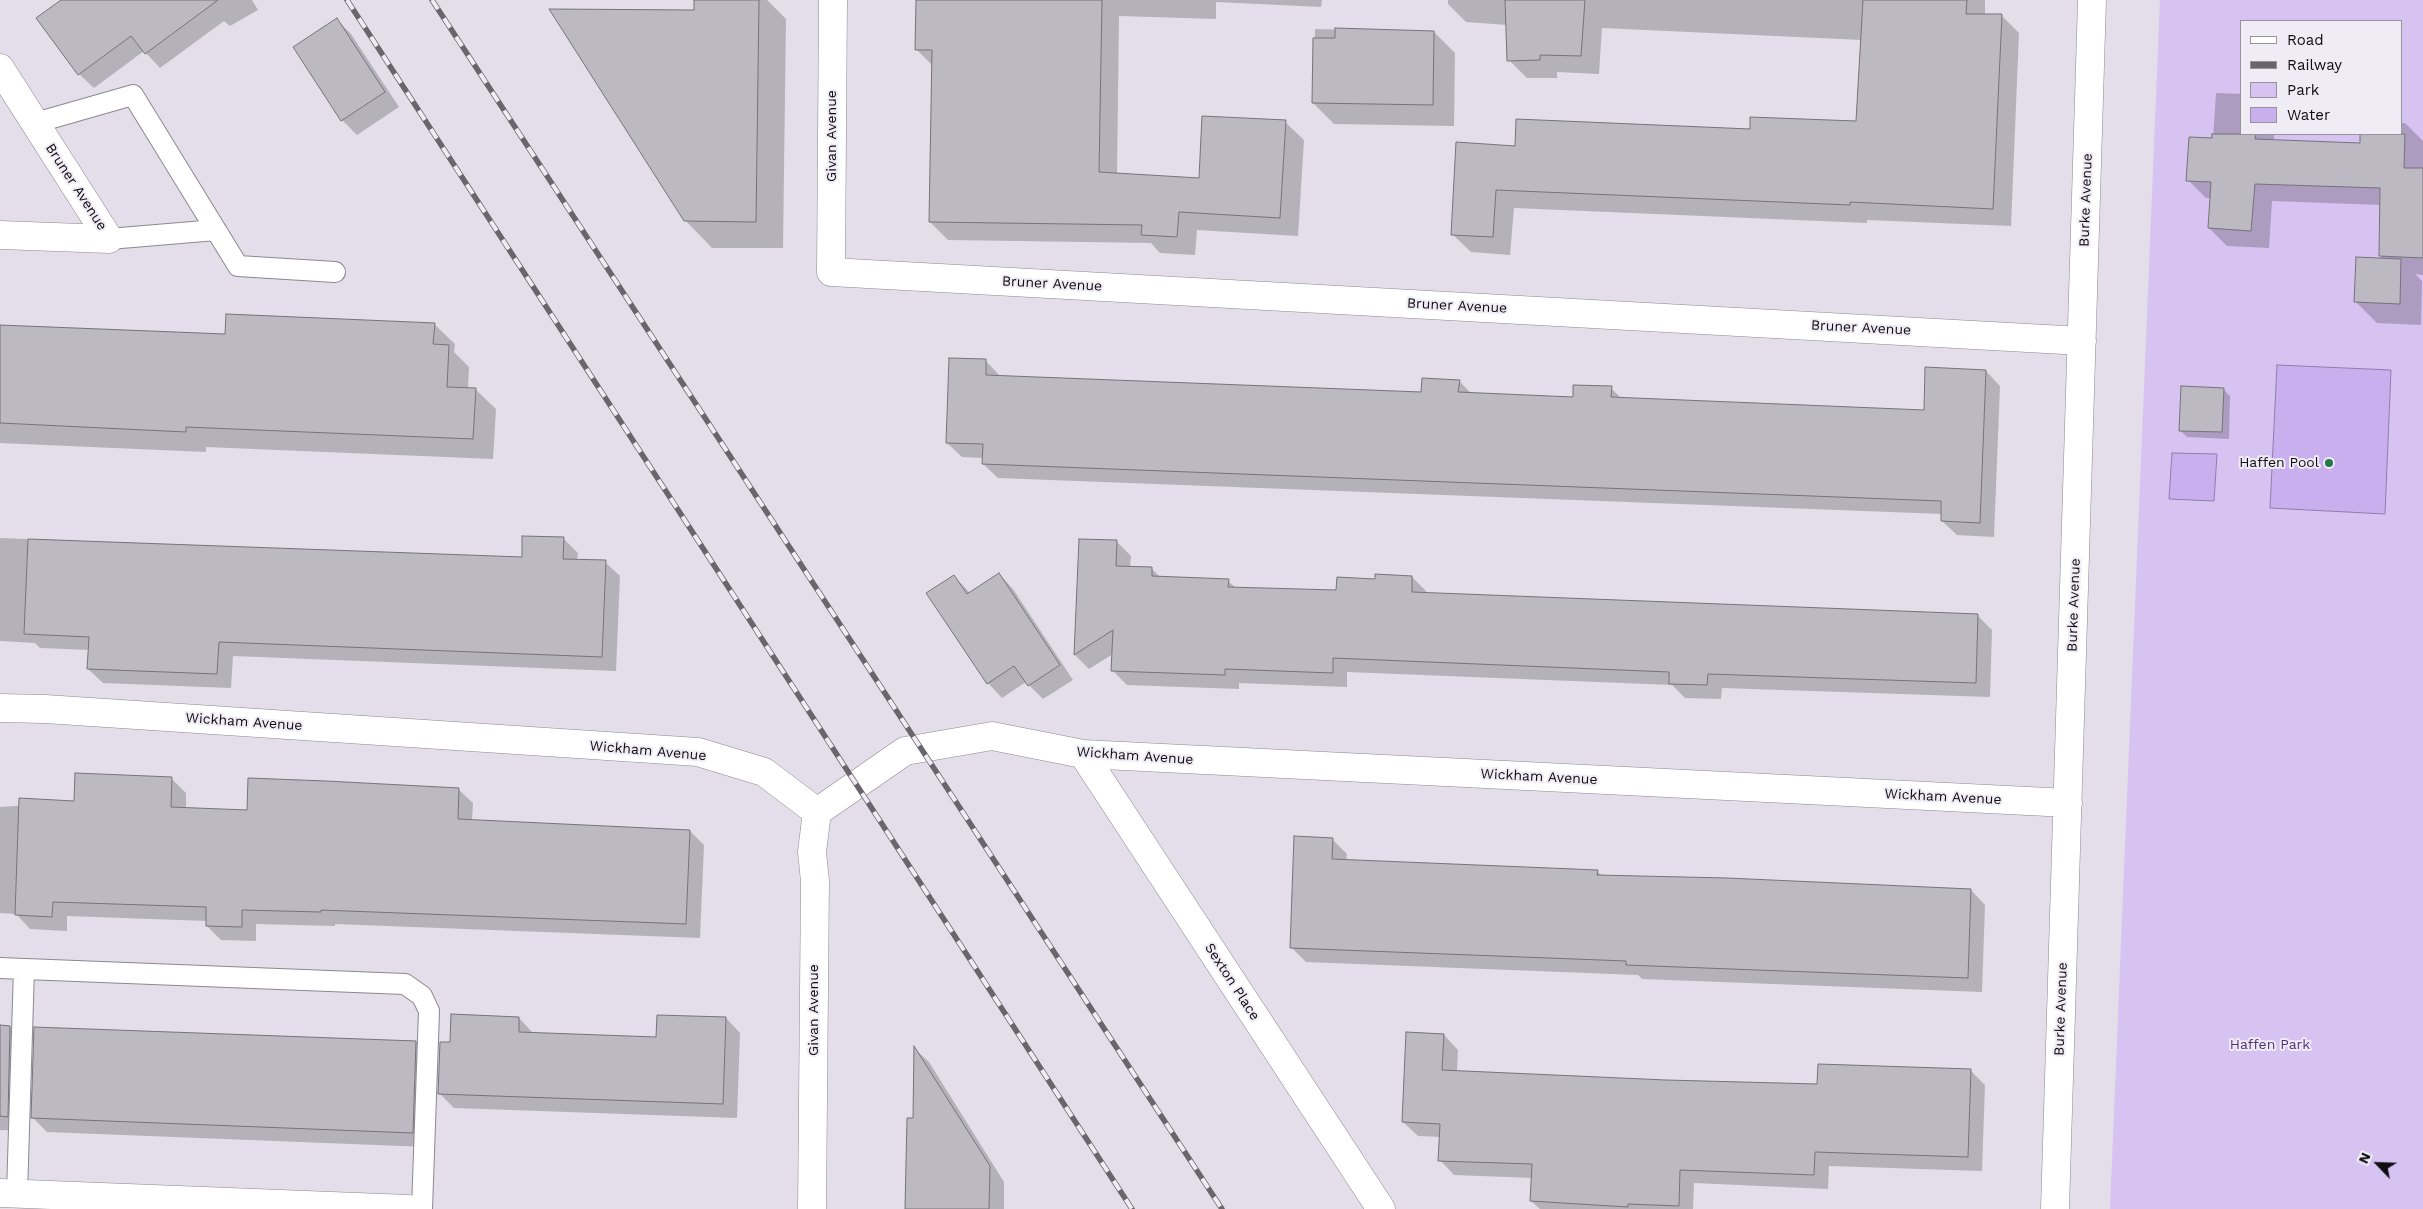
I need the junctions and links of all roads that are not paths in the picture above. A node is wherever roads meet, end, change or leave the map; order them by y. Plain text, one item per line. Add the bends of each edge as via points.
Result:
1 (833, 0) edge
2 (2092, 0) edge
3 (0, 68) edge
4 (35, 123) junction
5 (216, 230) junction
6 (0, 235) edge
7 (109, 239) junction
8 (335, 272) dead end
9 (831, 272) joint
10 (2082, 341) junction
11 (0, 708) edge
12 (1083, 754) junction
13 (2068, 803) junction
14 (817, 812) junction
15 (0, 968) edge
16 (24, 969) junction
17 (8, 1193) edge
18 (408, 1209) edge
19 (422, 1209) edge
20 (812, 1209) edge
21 (1381, 1209) edge
22 (2055, 1209) edge

1 - 9 street, Givan Avenue
2 - 10 street, Burke Avenue
3 - 4 street, Bruner Avenue
4 - 5 lane via 133,95
4 - 7 street, Bruner Avenue
5 - 7 lane
5 - 8 lane via 238,266
6 - 7 street, Bruner Avenue
9 - 10 street, Bruner Avenue
10 - 13 street, Burke Avenue
11 - 14 street, Wickham Avenue via 698,752 764,772
12 - 13 street, Wickham Avenue
12 - 14 street, Wickham Avenue via 992,736 905,750
12 - 21 street, Sexton Place
13 - 22 street, Burke Avenue
14 - 20 street, Givan Avenue via 812,852
15 - 16 lane
16 - 17 lane
16 - 19 lane via 405,984 422,996 429,1011
17 - 18 street

